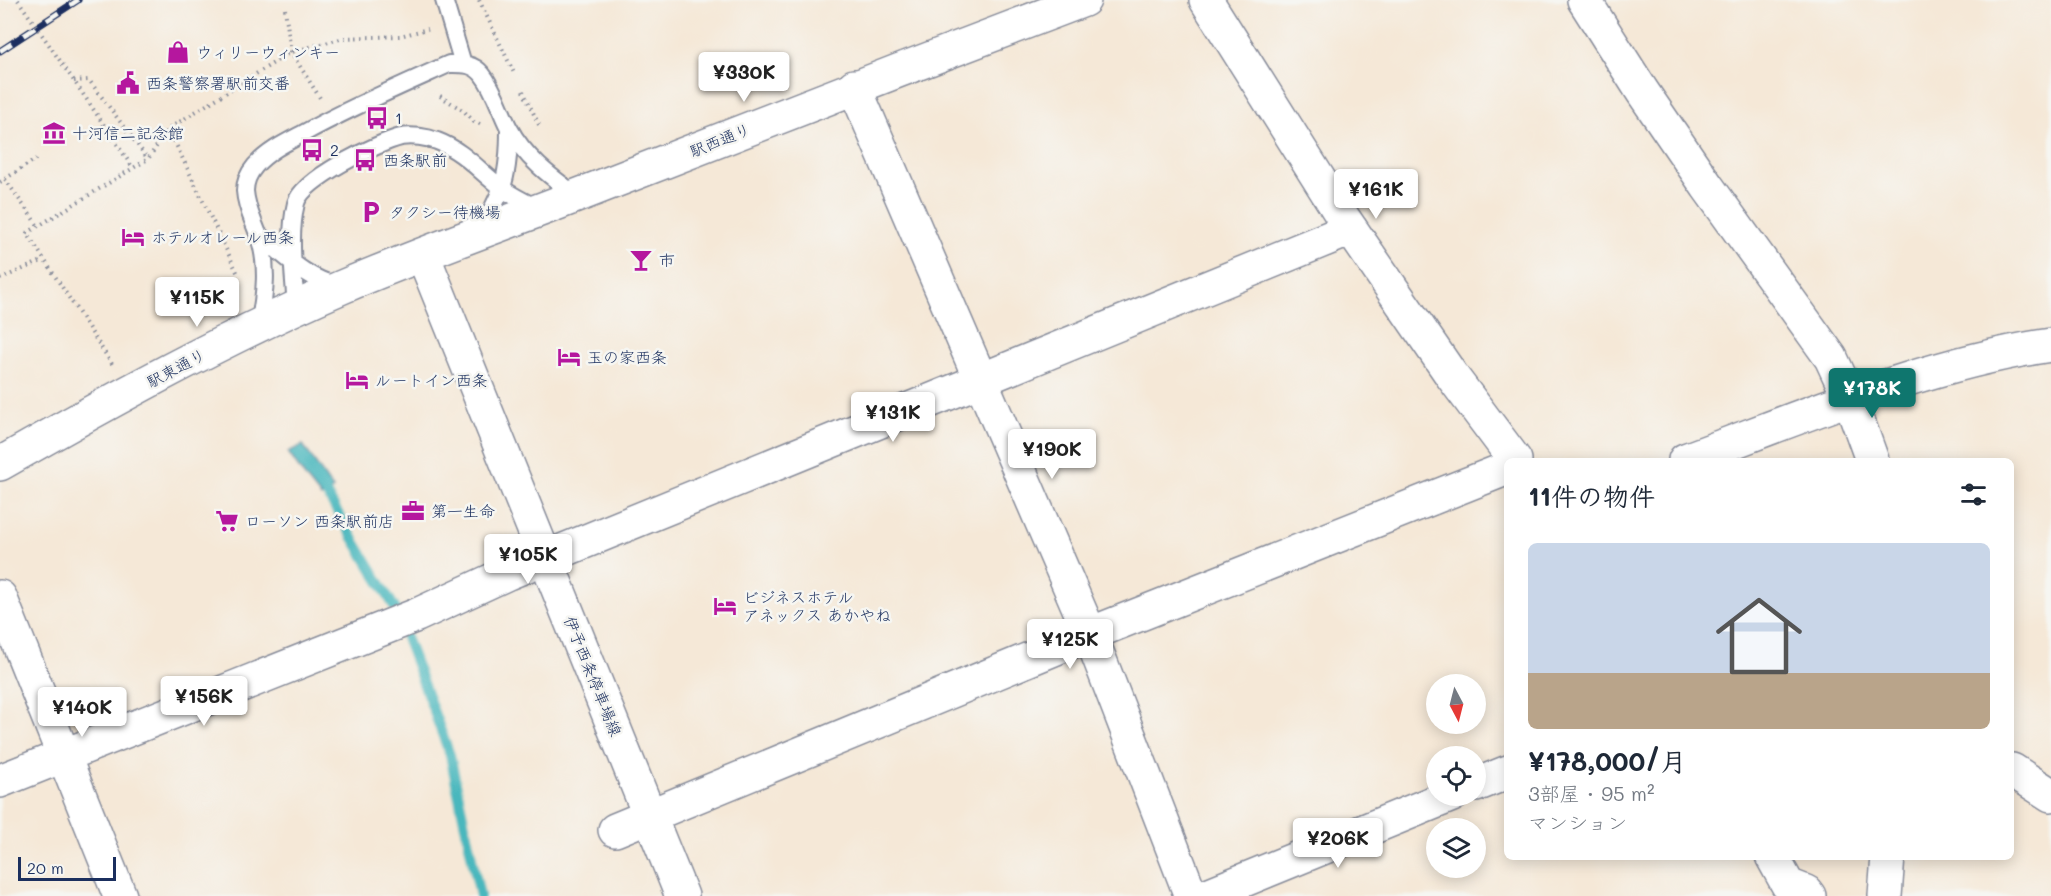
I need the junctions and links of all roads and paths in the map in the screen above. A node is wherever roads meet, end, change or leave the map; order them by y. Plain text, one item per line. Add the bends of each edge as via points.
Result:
1 (18, 0) edge
2 (444, 0) edge
3 (479, 0) edge
4 (1084, 0) edge
5 (1206, 0) edge
6 (1584, 0) edge
7 (285, 9) dead end
8 (483, 9) junction
9 (477, 11) dead end
10 (434, 27) dead end
11 (291, 52) junction
12 (463, 64) junction
13 (516, 78) dead end
14 (74, 81) junction
15 (854, 86) junction
16 (521, 87) dead end
17 (321, 99) dead end
18 (540, 126) dead end
19 (168, 129) junction
20 (509, 129) junction
21 (36, 159) dead end
22 (148, 159) junction
23 (134, 168) junction
24 (5, 179) junction
25 (0, 182) edge
26 (503, 189) junction
27 (577, 196) junction
28 (539, 209) junction
29 (38, 226) junction
30 (1351, 229) junction
31 (480, 231) junction
32 (258, 234) junction
33 (423, 255) junction
34 (44, 260) junction
35 (292, 261) junction
36 (0, 279) edge
37 (243, 283) dead end
38 (343, 286) junction
39 (296, 308) junction
40 (259, 325) junction
41 (2051, 345) edge
42 (116, 370) dead end
43 (981, 379) junction
44 (1850, 399) junction
45 (1514, 458) edge
46 (1690, 458) edge
47 (1871, 458) edge
48 (0, 464) edge
49 (1504, 470) edge
50 (545, 559) junction
51 (0, 597) edge
52 (1090, 634) junction
53 (62, 756) junction
54 (2014, 771) edge
55 (1504, 774) edge
56 (0, 781) edge
57 (1486, 781) edge
58 (2051, 795) edge
59 (1426, 806) edge
60 (650, 816) junction
61 (615, 830) dead end
62 (1774, 860) edge
63 (1888, 860) edge
64 (1790, 892) edge
65 (120, 896) edge
66 (682, 896) edge
67 (1191, 896) edge
68 (1205, 896) edge
69 (1885, 896) edge

1 - 14 path, bridge
2 - 12 lane
3 - 8 path
4 - 15 street, 駅西通り
5 - 30 street
6 - 44 street via 1707,186 1831,358
7 - 11 path
8 - 9 path
8 - 13 path
10 - 11 path via 400,36 344,38
11 - 17 path
11 - 19 path
12 - 20 lane via 482,74
12 - 32 lane via 449,64 367,100 276,149 256,165 245,190
14 - 22 path via 89,80
14 - 23 path, bridge
15 - 27 street, 駅西通り
15 - 43 street
16 - 18 path
19 - 22 path
19 - 37 path
20 - 26 lane
20 - 27 lane via 536,163
21 - 24 path
22 - 23 path
23 - 29 path
24 - 25 path
24 - 29 path
26 - 28 lane
26 - 31 lane
26 - 35 lane via 454,149 422,137 403,137 362,153 305,187 296,202
27 - 28 street, 駅西通り
28 - 31 street, 駅西通り
29 - 34 path via 27,233
30 - 43 street
30 - 45 street
31 - 33 street, 駅西通り
32 - 35 lane
32 - 40 lane via 265,262
33 - 38 street, 駅東通り
33 - 50 street, 伊予西条停車場線
34 - 36 path
34 - 42 path
35 - 38 lane via 325,283
35 - 39 lane
38 - 39 street, 駅東通り
39 - 40 street, 駅東通り
40 - 48 street, 駅東通り
41 - 44 street via 1922,374
43 - 50 street
43 - 52 street
44 - 46 street
44 - 47 street
49 - 52 street
50 - 53 street
50 - 60 street, 伊予西条停車場線
51 - 53 street
52 - 60 street
52 - 67 street
53 - 56 street
53 - 65 street
54 - 58 street
55 - 57 street
59 - 68 street
60 - 61 street
60 - 66 street, 伊予西条停車場線
62 - 64 street
63 - 69 street

